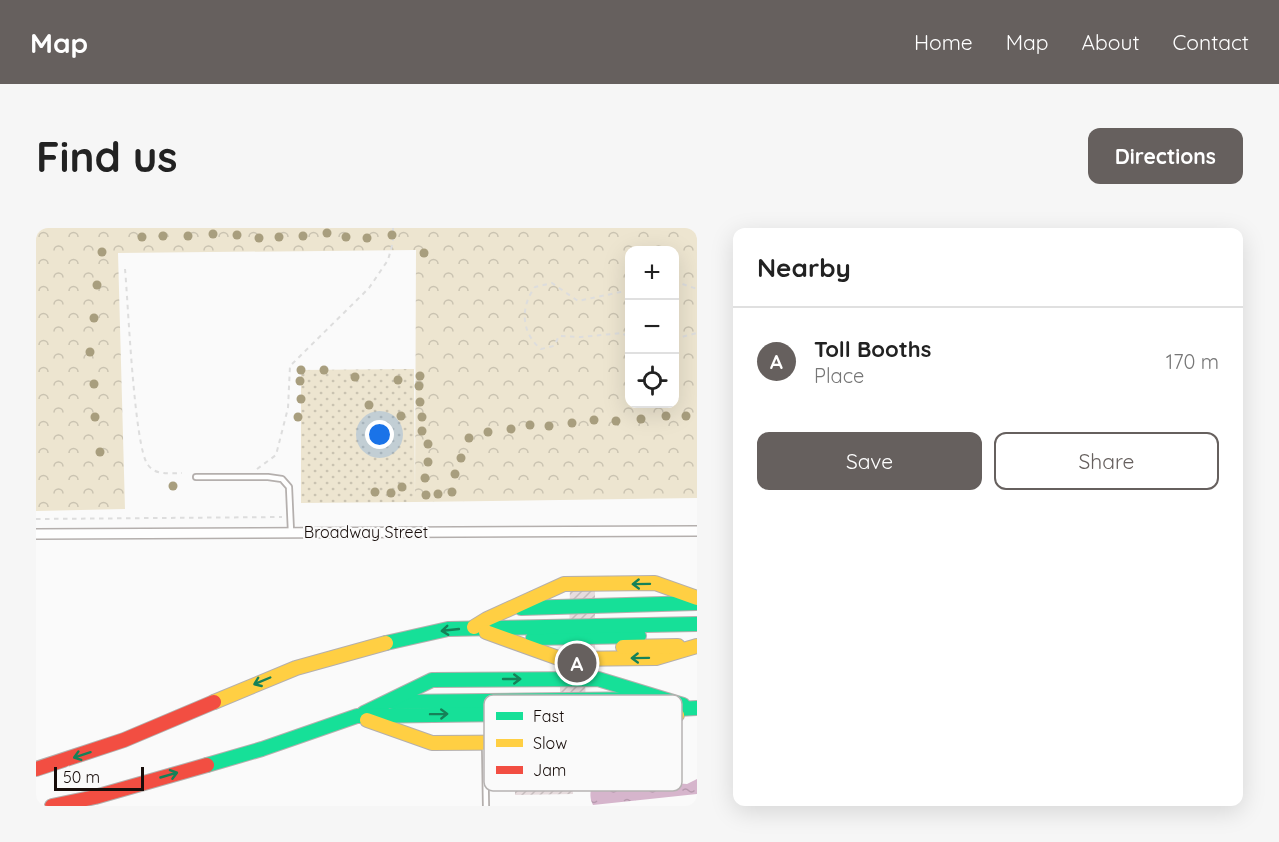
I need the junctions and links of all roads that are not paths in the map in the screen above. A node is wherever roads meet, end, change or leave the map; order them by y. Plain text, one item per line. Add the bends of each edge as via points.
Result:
1 (196, 477) dead end
2 (697, 531) edge
3 (291, 532) junction
4 (36, 534) edge
5 (694, 598) edge
6 (510, 608) junction
7 (697, 614) edge
8 (487, 619) junction
9 (697, 624) edge
10 (473, 628) junction
11 (697, 636) edge
12 (506, 638) junction
13 (697, 646) edge
14 (651, 695) edge
15 (484, 701) edge
16 (386, 702) junction
17 (484, 714) edge
18 (357, 717) junction
19 (484, 724) edge
20 (384, 726) junction
21 (407, 734) junction
22 (484, 734) edge
23 (484, 742) edge
24 (36, 769) edge
25 (486, 791) edge
26 (52, 806) edge
27 (486, 806) edge

1 - 3 lane via 276,477 286,482
2 - 3 street, Broadway Street
3 - 4 street, Broadway Street
5 - 6 highway
5 -> 6 highway via 535,598
6 - 8 highway
7 - 8 highway
8 - 10 highway
9 - 10 highway
10 - 12 highway
10 -> 24 highway via 410,636 304,665 124,740
11 - 12 highway
13 -> 12 highway via 528,647
16 -> 14 highway via 410,691 632,689
15 - 16 highway
16 - 18 highway
18 -> 17 highway
18 - 20 highway
26 -> 18 highway via 262,749
19 - 20 highway
20 - 21 highway
21 - 22 highway
21 - 23 highway via 432,743
25 - 27 lane

